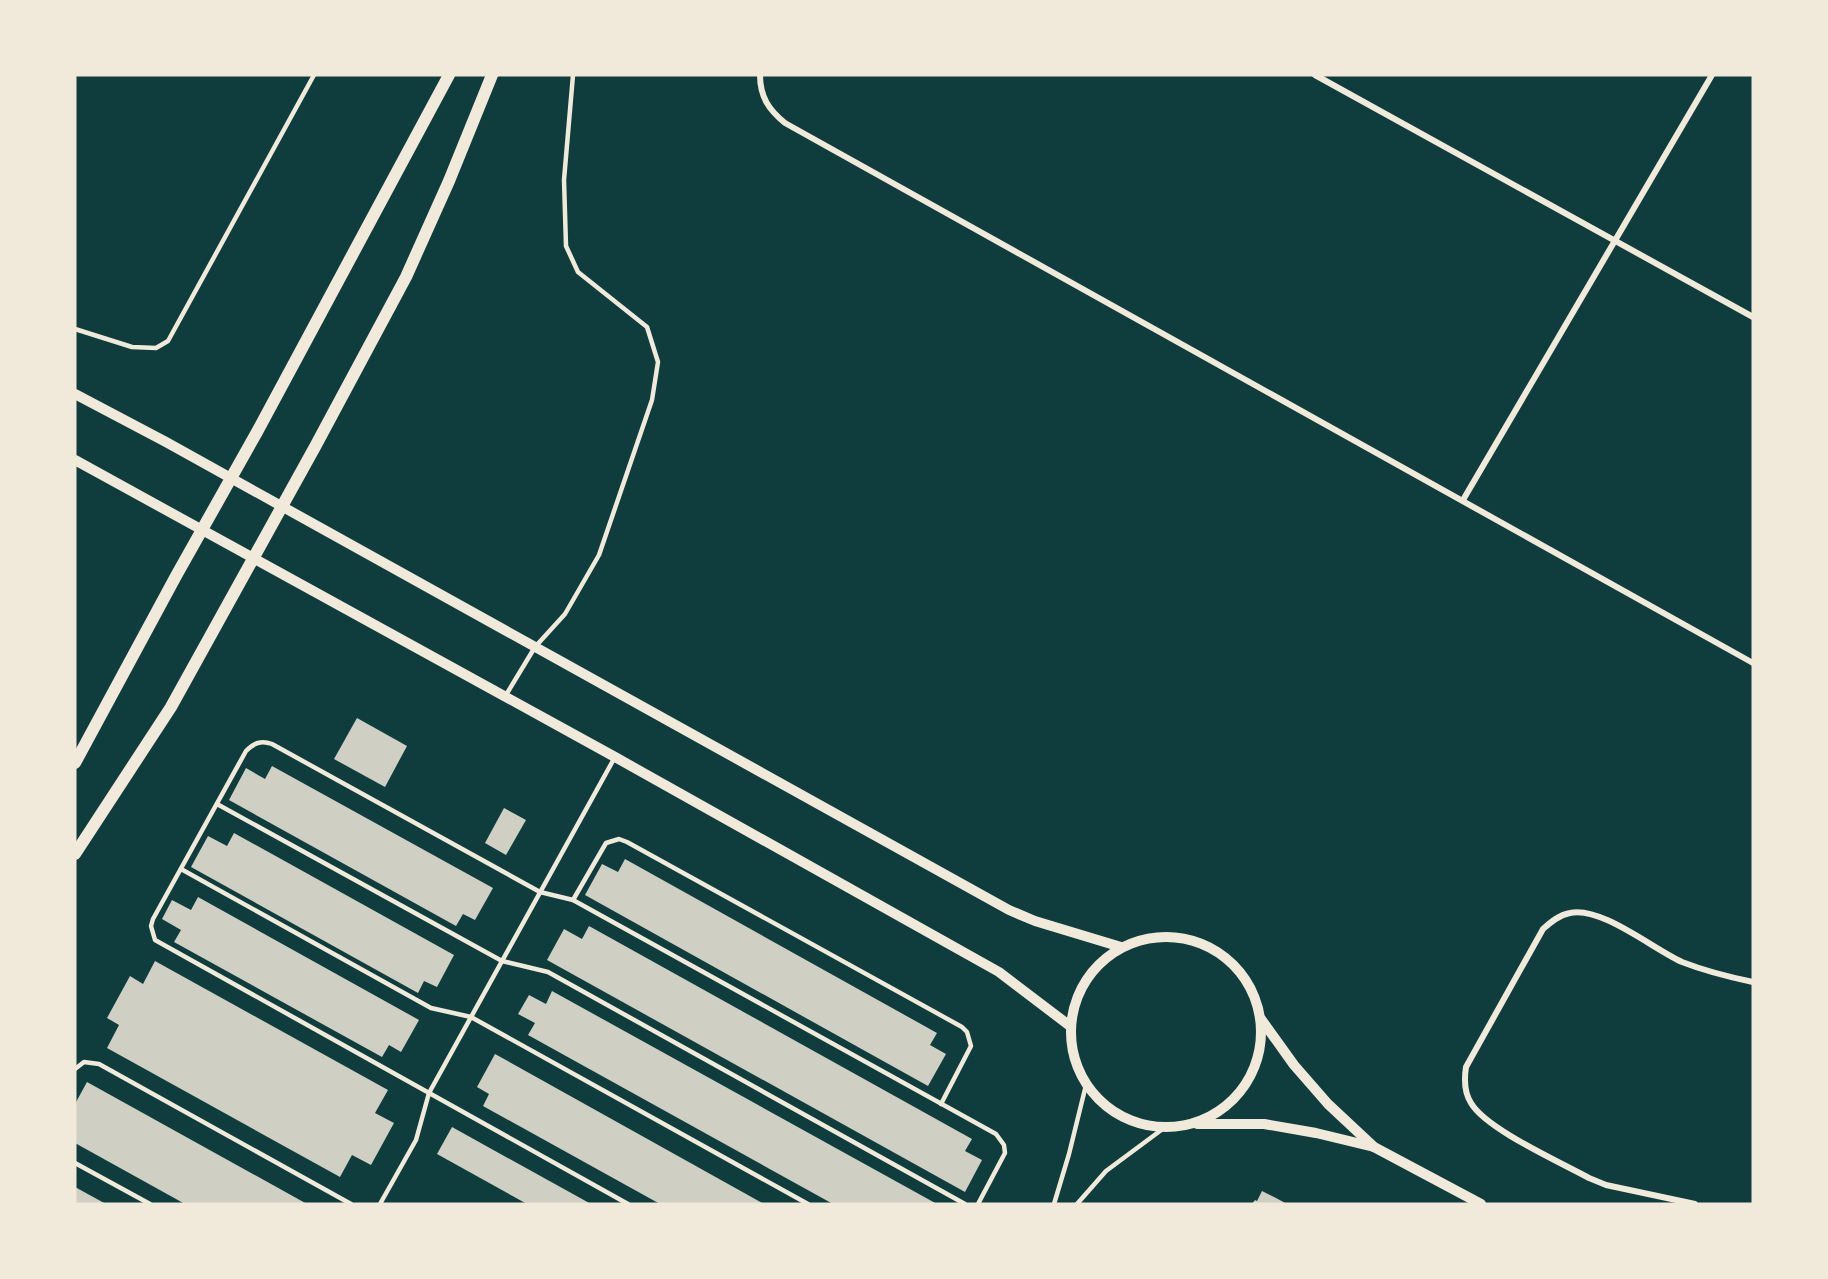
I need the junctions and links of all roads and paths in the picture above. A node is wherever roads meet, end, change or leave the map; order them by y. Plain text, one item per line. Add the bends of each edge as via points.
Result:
1 (314, 75) edge
2 (449, 75) edge
3 (492, 75) edge
4 (573, 75) edge
5 (760, 75) edge
6 (1315, 75) edge
7 (1712, 75) edge
8 (1614, 241) junction
9 (1753, 317) edge
10 (75, 328) edge
11 (75, 394) edge
12 (75, 460) edge
13 (231, 479) junction
14 (1462, 500) junction
15 (282, 507) junction
16 (202, 530) junction
17 (254, 559) junction
18 (535, 647) junction
19 (1753, 663) edge
20 (504, 697) junction
21 (615, 757) junction
22 (75, 763) edge
23 (217, 804) junction
24 (75, 854) edge
25 (180, 869) junction
26 (540, 892) junction
27 (573, 900) junction
28 (1121, 947) junction
29 (502, 961) junction
30 (1753, 982) edge
31 (471, 1017) junction
32 (1261, 1019) junction
33 (1070, 1026) junction
34 (75, 1069) edge
35 (1086, 1085) junction
36 (429, 1093) junction
37 (941, 1104) junction
38 (1194, 1124) junction
39 (1164, 1128) junction
40 (1374, 1147) junction
41 (75, 1163) edge
42 (150, 1204) edge
43 (351, 1204) edge
44 (380, 1204) edge
45 (628, 1204) edge
46 (808, 1204) edge
47 (965, 1204) edge
48 (978, 1204) edge
49 (1054, 1204) edge
50 (1077, 1204) edge
51 (1481, 1204) edge
52 (1695, 1204) edge

1 - 10 lane via 168,341 156,348 132,347
2 - 13 main road
3 - 15 main road via 406,277
4 - 18 lane via 564,180 566,246 578,272 647,327 658,362 652,400 599,555 565,614
5 - 14 street via 766,104 785,123
6 - 8 street
7 - 8 street
8 - 9 street
8 - 14 street
11 - 13 street
12 - 16 street
13 - 15 street
13 - 16 main road
14 - 19 street
15 - 17 main road
15 - 18 street
16 - 17 street
16 - 22 main road
17 - 20 street
17 - 24 main road via 171,707
18 - 20 lane
18 - 28 street via 1009,909 1045,925
20 - 21 street
21 - 26 lane
21 - 33 street via 999,972
23 - 25 lane
23 - 26 lane via 246,751 265,741
23 - 29 lane
25 - 31 lane via 430,1008
25 - 36 lane via 153,919 155,940
26 - 27 lane
26 - 29 lane
27 - 37 lane
27 - 37 lane via 606,843 620,839 648,853 967,1032 969,1053
28 - 32 street via 1150,938 1180,938 1209,947 1234,965 1252,990
28 - 33 street via 1095,967 1077,995
29 - 31 lane
29 - 47 lane via 548,972
30 - 52 street via 1681,961 1593,914 1571,912 1543,929 1466,1067 1466,1093 1490,1124 1606,1185
31 - 36 lane
31 - 46 lane
32 - 38 street via 1260,1053 1247,1084 1224,1109
32 - 40 street via 1328,1104
33 - 35 street via 1073,1057
34 - 43 lane via 84,1062 99,1064
35 - 39 street via 1106,1107 1134,1122
35 - 49 lane
36 - 44 lane via 416,1140
36 - 45 lane
37 - 48 lane via 996,1134 1004,1146 1003,1160
38 - 39 street
38 - 40 street via 1271,1125
39 - 50 lane via 1106,1171
40 - 51 street
41 - 42 lane

